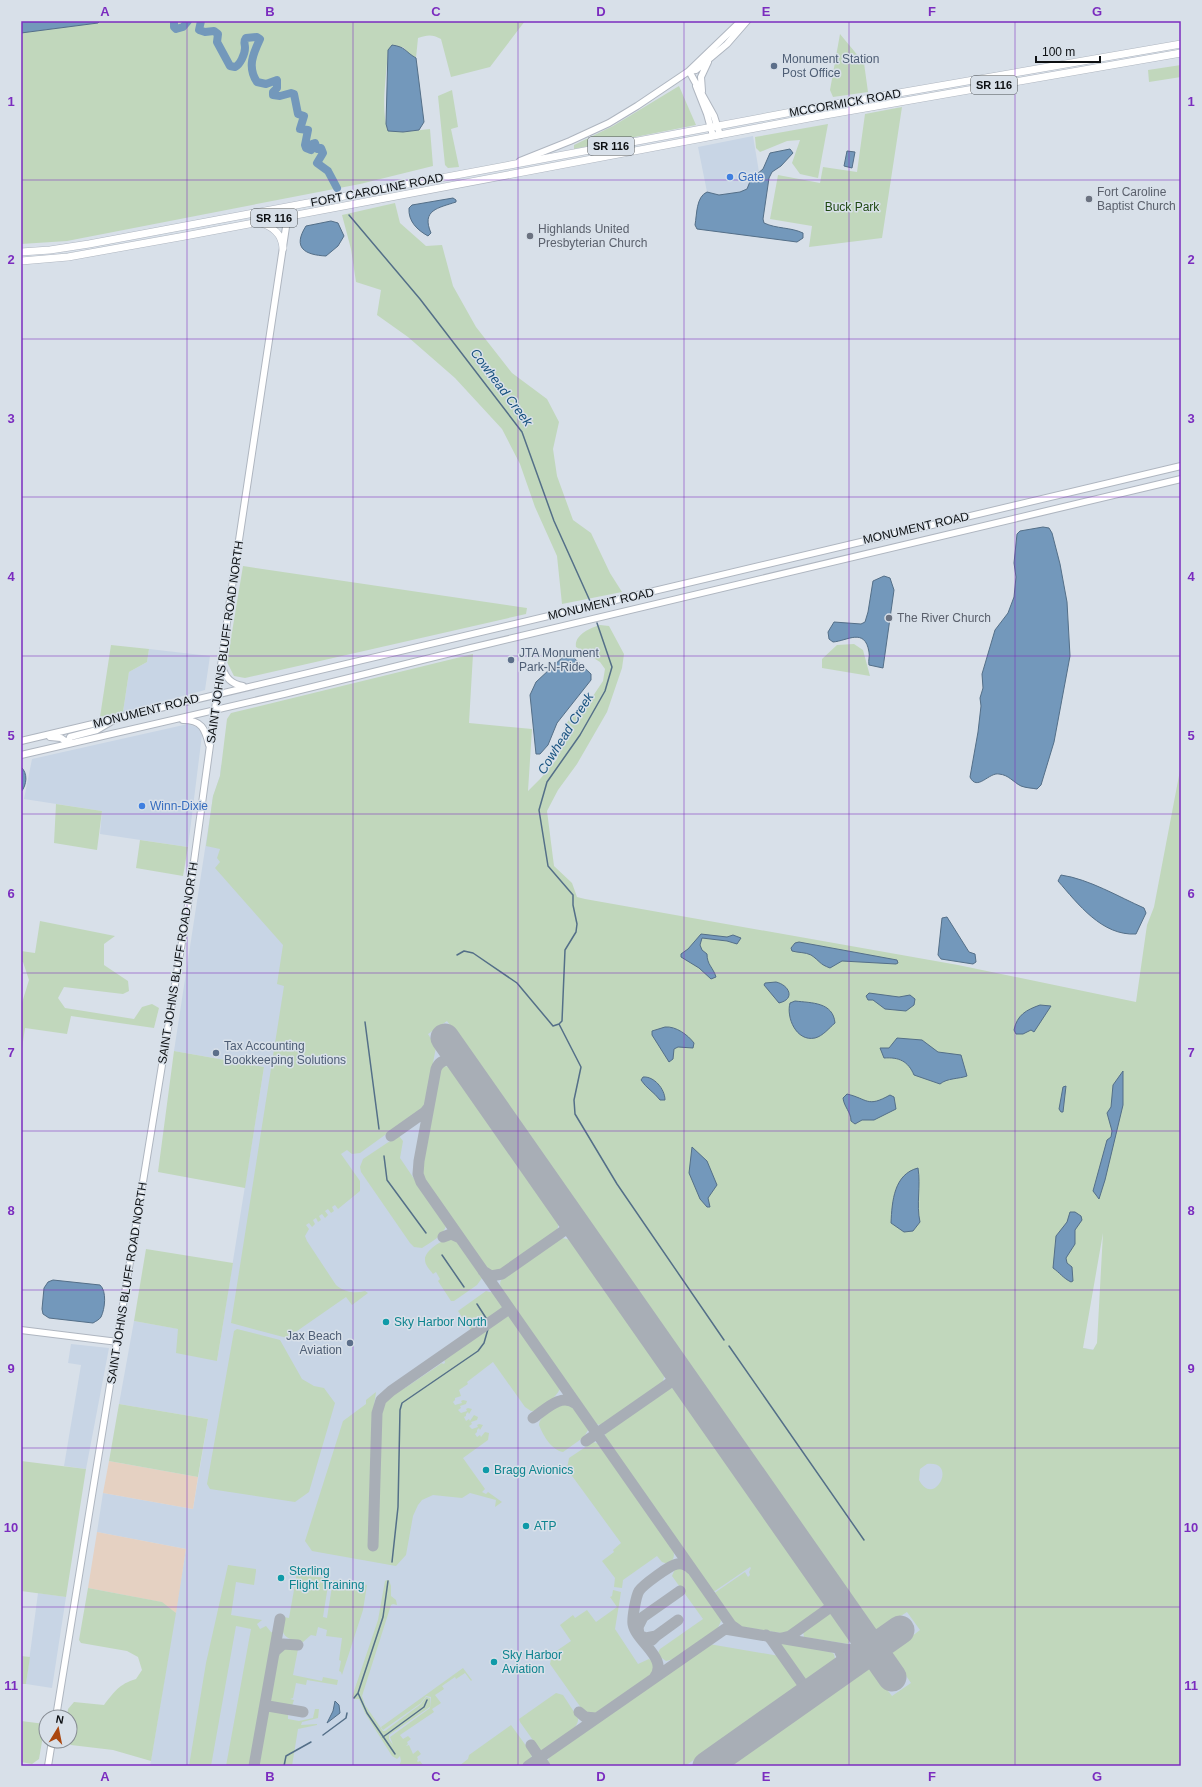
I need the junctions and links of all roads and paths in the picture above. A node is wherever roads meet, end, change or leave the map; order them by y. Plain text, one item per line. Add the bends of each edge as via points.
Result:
1 (741, 21) edge
2 (747, 21) edge
3 (1181, 44) edge
4 (1181, 53) edge
5 (710, 59) junction
6 (689, 71) junction
7 (695, 83) junction
8 (702, 93) junction
9 (824, 106) junction
10 (808, 118) junction
11 (714, 127) junction
12 (716, 135) junction
13 (562, 156) junction
14 (510, 164) junction
15 (526, 171) junction
16 (289, 207) junction
17 (288, 215) junction
18 (256, 222) junction
19 (283, 248) junction
20 (21, 252) edge
21 (21, 261) edge
22 (1181, 466) edge
23 (1181, 479) edge
24 (468, 635) junction
25 (471, 648) junction
26 (221, 665) junction
27 (246, 687) junction
28 (218, 694) junction
29 (216, 710) junction
30 (118, 718) junction
31 (176, 719) junction
32 (42, 736) junction
33 (21, 741) edge
34 (68, 743) junction
35 (210, 748) junction
36 (21, 755) edge
37 (21, 1330) edge
38 (118, 1342) junction
39 (57, 1709) edge
40 (51, 1749) edge
41 (48, 1766) edge

1 - 6 main road, FORT CAROLINE ROAD
2 - 5 main road, FORT CAROLINE ROAD
3 - 9 main road, MCCORMICK ROAD / SR 116
4 - 10 main road, MCCORMICK ROAD / SR 116
5 - 6 main road, FORT CAROLINE ROAD via 696,70
5 - 8 main road via 701,77
6 - 7 main road
6 - 14 main road, FORT CAROLINE ROAD via 609,123
7 - 8 main road
7 - 11 main road
8 - 11 main road
9 - 10 main road via 820,112
9 - 11 main road, MCCORMICK ROAD / SR 116
10 - 12 main road, MCCORMICK ROAD / SR 116
11 - 12 main road
11 - 13 main road, MCCORMICK ROAD / SR 116
12 - 15 main road, MCCORMICK ROAD / SR 116
13 - 14 main road, MCCORMICK ROAD / SR 116
13 - 15 main road via 556,160 529,166
14 - 16 main road, FORT CAROLINE ROAD / SR 116
15 - 17 main road, FORT CAROLINE ROAD / SR 116
16 - 17 main road, SAINT JOHNS BLUFF ROAD NORTH
16 - 20 main road, FORT CAROLINE ROAD / SR 116 via 63,249
17 - 18 main road, FORT CAROLINE ROAD / SR 116
17 - 19 main road, SAINT JOHNS BLUFF ROAD NORTH
18 - 19 main road via 270,225 278,232
18 - 21 main road, FORT CAROLINE ROAD / SR 116 via 68,257
19 - 26 main road, SAINT JOHNS BLUFF ROAD NORTH
22 - 24 main road, MONUMENT ROAD
23 - 25 main road, MONUMENT ROAD
24 - 25 main road
24 - 27 main road, MONUMENT ROAD
25 - 29 main road, MONUMENT ROAD
26 - 27 main road via 231,682
26 - 28 main road, SAINT JOHNS BLUFF ROAD NORTH
27 - 28 main road, MONUMENT ROAD
28 - 29 main road, SAINT JOHNS BLUFF ROAD NORTH
28 - 30 main road, MONUMENT ROAD
29 - 31 main road, MONUMENT ROAD
29 - 35 main road, SAINT JOHNS BLUFF ROAD NORTH
30 - 32 main road, MONUMENT ROAD
30 - 34 main road via 97,730 70,737
31 - 34 main road, MONUMENT ROAD
31 - 35 main road via 200,724 206,733
32 - 33 main road, MONUMENT ROAD
32 - 34 main road via 61,738
34 - 36 main road, MONUMENT ROAD
35 - 38 main road, SAINT JOHNS BLUFF ROAD NORTH via 188,905
37 - 38 main road
38 - 39 main road, SAINT JOHNS BLUFF ROAD NORTH
40 - 41 main road

